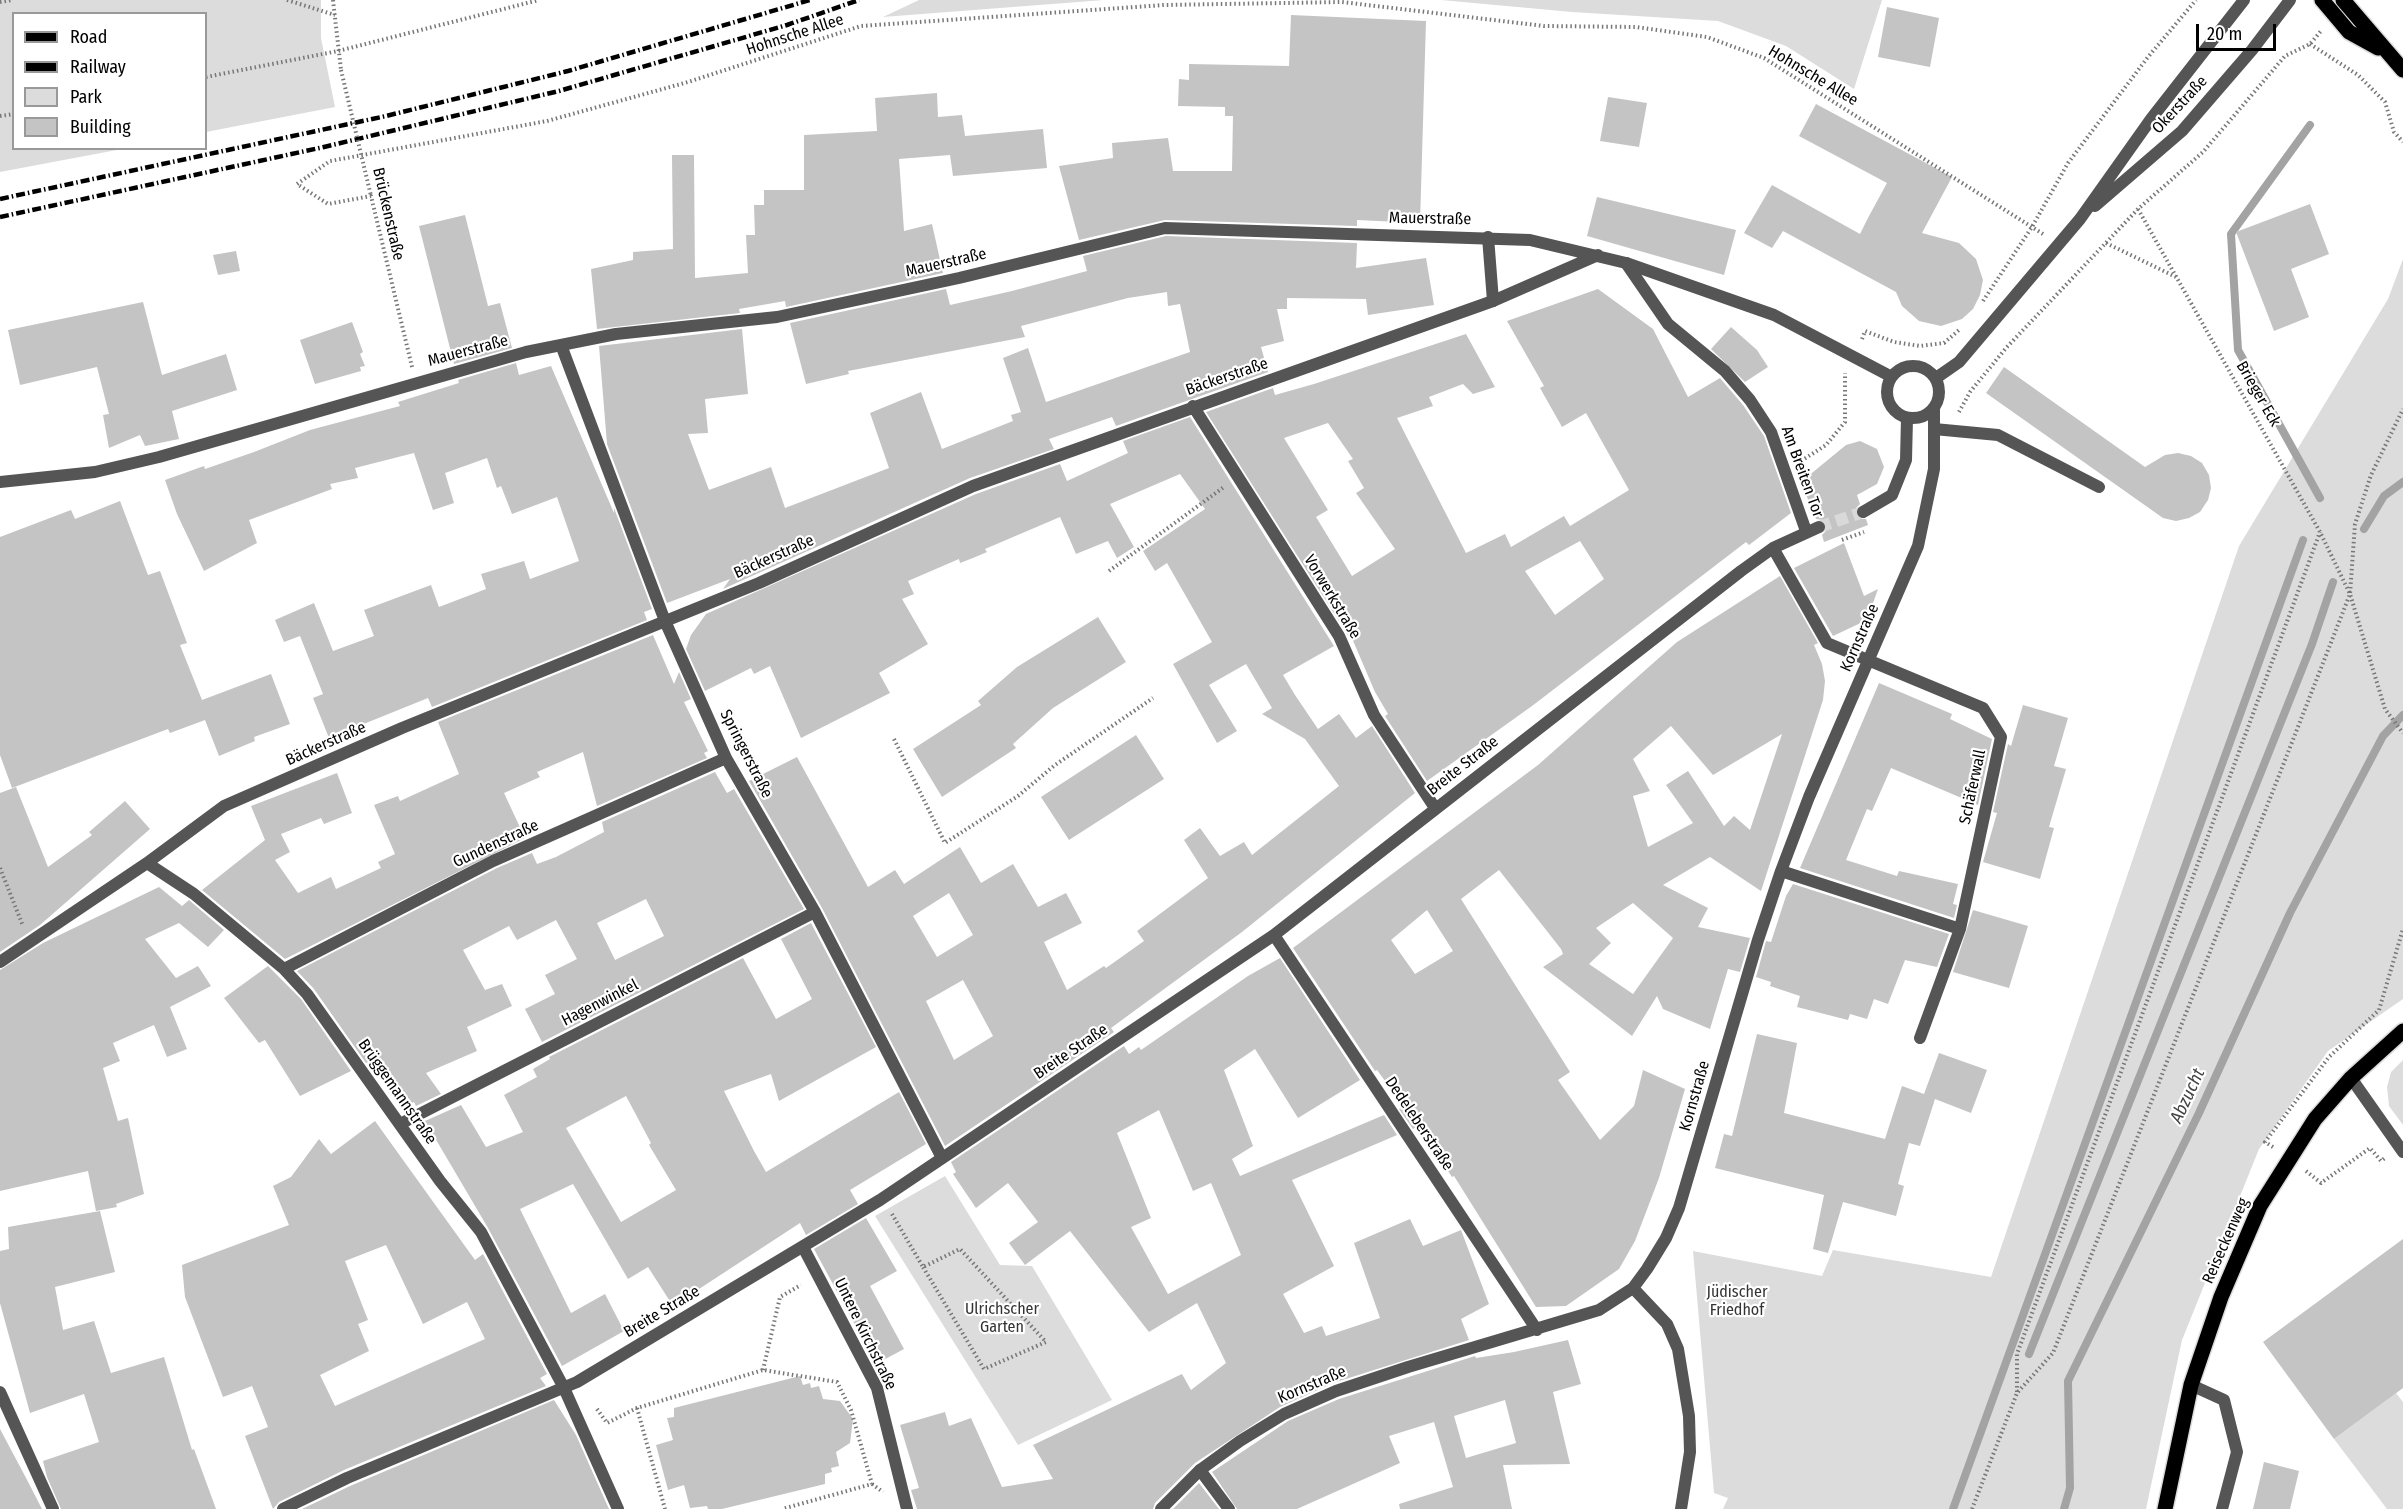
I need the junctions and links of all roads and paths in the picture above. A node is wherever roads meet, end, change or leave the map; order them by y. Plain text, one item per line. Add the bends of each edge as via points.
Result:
1 (12, 0) edge
2 (287, 0) edge
3 (333, 0) edge
4 (539, 0) edge
5 (2196, 0) edge
6 (2244, 0) edge
7 (2290, 0) edge
8 (2322, 0) edge
9 (2343, 0) edge
10 (0, 2) edge
11 (335, 15) junction
12 (338, 51) junction
13 (2385, 51) junction
14 (2403, 70) edge
15 (207, 77) edge
16 (2403, 142) edge
17 (371, 196) junction
18 (2138, 209) junction
19 (2080, 219) junction
20 (2032, 228) junction
21 (1488, 237) junction
22 (2106, 243) junction
23 (2059, 244) junction
24 (1598, 255) junction
25 (1626, 263) junction
26 (2176, 278) junction
27 (1493, 301) junction
28 (1978, 308) dead end
29 (1966, 323) dead end
30 (561, 345) junction
31 (1855, 355) junction
32 (1890, 376) junction
33 (1936, 378) junction
34 (416, 382) junction
35 (1193, 406) junction
36 (1934, 408) junction
37 (2403, 409) edge
38 (1907, 418) junction
39 (1934, 429) junction
40 (1952, 429) junction
41 (1784, 469) junction
42 (1239, 477) junction
43 (0, 482) edge
44 (2099, 487) dead end
45 (1863, 512) tunnel mouth
46 (1819, 527) tunnel mouth
47 (1806, 531) junction
48 (2320, 532) junction
49 (1773, 548) junction
50 (1109, 572) dead end
51 (2350, 594) junction
52 (665, 621) junction
53 (1868, 660) junction
54 (1153, 698) dead end
55 (2403, 733) edge
56 (894, 739) dead end
57 (726, 758) junction
58 (1435, 808) junction
59 (147, 863) junction
60 (0, 868) edge
61 (1781, 871) junction
62 (815, 912) junction
63 (1960, 929) junction
64 (2403, 929) edge
65 (1274, 935) junction
66 (29, 943) junction
67 (0, 962) edge
68 (284, 969) junction
69 (2403, 1030) edge
70 (1920, 1038) dead end
71 (2351, 1078) junction
72 (400, 1124) junction
73 (2401, 1149) edge
74 (2289, 1157) junction
75 (942, 1158) junction
76 (879, 1200) junction
77 (803, 1247) junction
78 (923, 1268) junction
79 (818, 1276) junction
80 (1633, 1288) junction
81 (1537, 1330) junction
82 (763, 1370) junction
83 (2191, 1386) junction
84 (564, 1388) junction
85 (0, 1392) edge
86 (2017, 1393) junction
87 (637, 1408) junction
88 (607, 1423) dead end
89 (1200, 1470) junction
90 (53, 1509) edge
91 (284, 1509) edge
92 (618, 1509) edge
93 (665, 1509) edge
94 (782, 1509) edge
95 (907, 1509) edge
96 (1161, 1509) edge
97 (1229, 1509) edge
98 (1681, 1509) edge
99 (1972, 1509) edge
100 (2165, 1509) edge
101 (2222, 1509) edge

1 - 10 path
2 - 11 path
3 - 11 path, Brückenstraße
4 - 12 path
5 - 20 path via 2068,163
6 - 19 street, Okerstraße via 2157,110
7 - 19 street, Okerstraße via 2182,131
8 - 13 main road via 2349,32
9 - 13 main road
11 - 12 path, Brückenstraße
12 - 15 path
12 - 17 path, Brückenstraße, bridge
13 - 14 main road
16 - 18 path via 2394,132 2385,102 2358,75 2310,44 2285,56 2203,152
17 - 20 path, Hohnsche Allee via 328,204 297,184 330,161 547,121 688,82 861,26 1164,5 1341,2 1544,26 1635,27 1707,37 1764,58
17 - 34 path, Brückenstraße
18 - 22 path
18 - 26 path, Brieger Eck
19 - 23 street, Okerstraße
20 - 23 path, Hohnsche Allee
20 - 28 path
21 - 24 street, Mauerstraße via 1530,240
21 - 27 street
21 - 30 street, Mauerstraße via 1165,228 777,317 616,334
22 - 26 path
22 - 40 path via 2006,348 1965,399
23 - 33 street, Okerstraße via 1959,362
24 - 25 street, Mauerstraße
24 - 27 street, Bäckerstraße
25 - 31 street, Mauerstraße via 1774,315
25 - 41 street, Am Breiten Tor via 1668,324 1725,371 1750,400 1771,432
26 - 48 path, Brieger Eck
27 - 35 street, Bäckerstraße
29 - 31 path via 1944,343 1920,346 1865,331
30 - 34 street, Mauerstraße
30 - 52 street, Springerstraße
31 - 32 street, Mauerstraße
31 - 41 path via 1844,374 1845,422 1826,445
32 - 33 street via 1916,365
32 - 38 street via 1887,402 1894,412
33 - 36 street via 1939,400
34 - 43 street, Mauerstraße via 159,457 95,472
35 - 42 street, Vorwerkstraße
35 - 52 street, Bäckerstraße via 973,486
36 - 38 street via 1922,417
36 - 39 street, Kornstraße
37 - 51 path via 2371,475 2355,524
38 - 45 street via 1906,460 1892,495
39 - 40 street
39 - 53 street, Kornstraße via 1934,469 1918,546
40 - 44 street via 1998,435
41 - 47 street, Am Breiten Tor
42 - 50 path
42 - 58 street, Vorwerkstraße via 1339,636 1374,715
46 - 47 street, Breite Straße
47 - 49 street, Breite Straße
48 - 51 path, Brieger Eck
48 - 86 path via 2017,1354
49 - 53 street, Schäferwall via 1827,643
49 - 58 street, Breite Straße
51 - 55 path via 2385,709
51 - 86 path via 2053,1353
52 - 57 street, Springerstraße
52 - 59 street, Bäckerstraße via 402,728 224,806
53 - 61 street, Kornstraße
53 - 63 street, Schäferwall via 1983,708 2001,737
54 - 56 path via 1055,765 1018,796 945,843
57 - 62 street, Springerstraße
57 - 68 street, Gundenstraße via 493,861
58 - 65 street, Breite Straße
59 - 66 street, Bäckerstraße
59 - 68 street, Brüggemannstraße via 194,894
60 - 66 path
61 - 63 street
61 - 80 street, Kornstraße via 1679,1208 1666,1238
62 - 72 street, Hagenwinkel
62 - 75 street, Springerstraße
63 - 70 street, Schäferwall
64 - 74 path via 2379,1010 2329,1058 2265,1142
65 - 75 street, Breite Straße
65 - 81 street, Dedeleberstraße
66 - 67 street, Bäckerstraße
68 - 72 street, Brüggemannstraße via 307,994
69 - 71 main road, Reiseckenweg
71 - 73 street
71 - 74 main road, Reiseckenweg via 2315,1119
72 - 84 street, Brüggemannstraße via 481,1232
73 - 74 path via 2381,1161 2370,1148 2321,1183
74 - 83 main road, Reiseckenweg via 2244,1239
75 - 76 street, Breite Straße
76 - 77 street, Breite Straße
76 - 78 path via 889,1208
77 - 79 street, Untere Kirchstraße
77 - 84 street, Breite Straße
78 - 78 path via 984,1369 1046,1342 960,1249
79 - 82 path via 780,1297
79 - 95 street, Untere Kirchstraße via 877,1388
80 - 81 street, Kornstraße via 1599,1310
80 - 98 street via 1667,1324 1678,1349 1689,1416 1690,1452
81 - 89 street, Kornstraße via 1336,1391 1284,1414
82 - 87 path
82 - 94 path via 837,1382 851,1410 872,1484
83 - 100 main road, Reiseckenweg
83 - 101 street via 2224,1400 2227,1410 2237,1452
84 - 91 street, Breite Straße via 347,1478
84 - 92 street, Brüggemannstraße
85 - 90 street
86 - 99 path
87 - 88 path
87 - 93 path
89 - 96 street, Kornstraße
89 - 97 street

